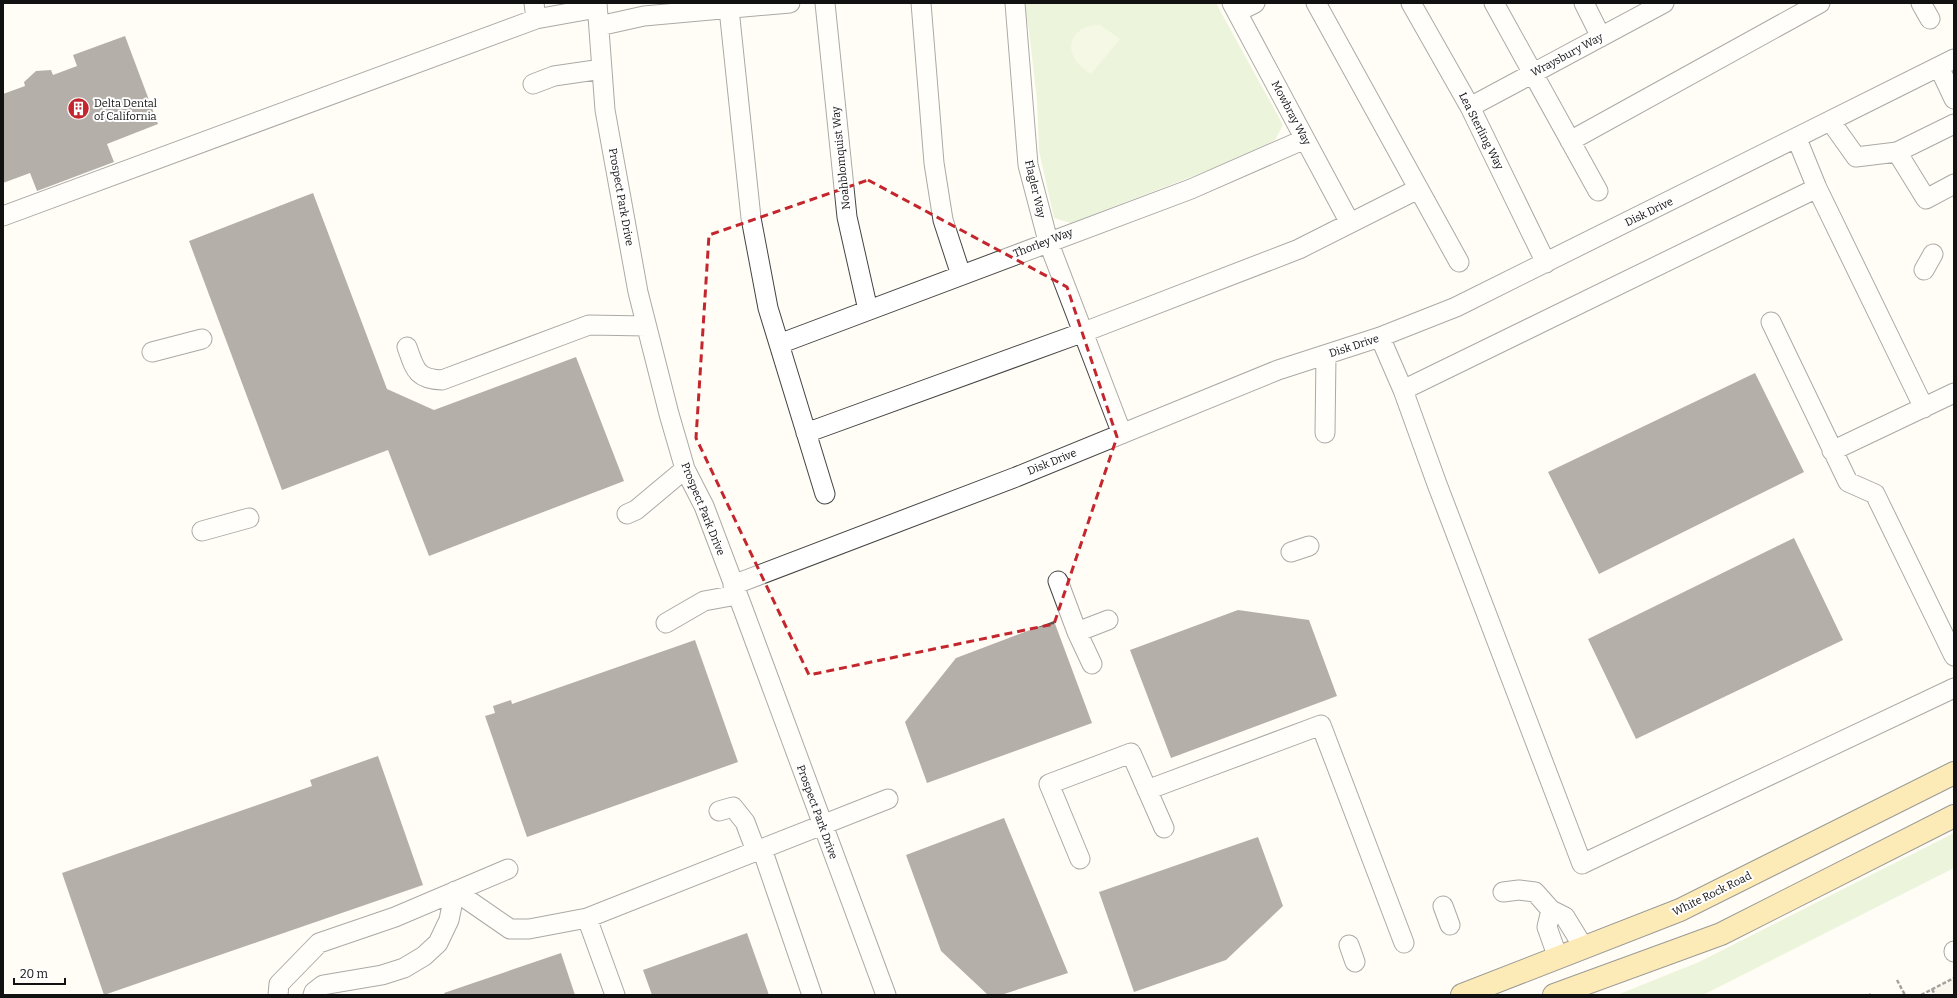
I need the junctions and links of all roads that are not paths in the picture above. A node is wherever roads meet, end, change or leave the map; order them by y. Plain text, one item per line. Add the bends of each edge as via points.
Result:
1 (790, 3) edge
2 (825, 3) edge
3 (922, 3) edge
4 (1016, 3) edge
5 (1255, 3) edge
6 (1316, 3) edge
7 (1411, 3) edge
8 (1494, 3) edge
9 (1584, 3) edge
10 (1664, 3) edge
11 (1820, 3) edge
12 (1234, 8) edge
13 (729, 9) junction
14 (535, 11) edge
15 (597, 12) edge
16 (1601, 37) junction
17 (1946, 63) edge
18 (602, 69) junction
19 (1532, 74) junction
20 (533, 84) dead end
21 (1954, 99) edge
22 (1470, 107) junction
23 (1831, 122) junction
24 (1954, 124) edge
25 (1305, 139) junction
26 (1796, 139) junction
27 (1570, 141) junction
28 (1898, 152) junction
29 (1954, 184) edge
30 (1817, 188) junction
31 (1418, 189) junction
32 (1598, 191) dead end
33 (3, 216) edge
34 (1350, 223) junction
35 (1048, 241) junction
36 (1459, 262) dead end
37 (1546, 262) junction
38 (961, 275) junction
39 (868, 310) junction
40 (1770, 322) dead end
41 (646, 326) junction
42 (1084, 332) junction
43 (1380, 337) junction
44 (202, 339) dead end
45 (779, 344) junction
46 (407, 347) dead end
47 (152, 352) dead end
48 (1326, 355) junction
49 (1403, 390) junction
50 (1954, 393) edge
51 (1924, 408) junction
52 (806, 433) junction
53 (1325, 433) dead end
54 (1122, 434) junction
55 (1832, 451) junction
56 (685, 469) junction
57 (825, 494) dead end
58 (627, 514) dead end
59 (249, 518) dead end
60 (202, 531) dead end
61 (1309, 546) dead end
62 (1291, 552) dead end
63 (1058, 581) dead end
64 (735, 590) junction
65 (1108, 620) dead end
66 (666, 623) dead end
67 (1077, 632) junction
68 (1954, 656) edge
69 (1092, 664) dead end
70 (1954, 688) edge
71 (1954, 773) edge
72 (1147, 790) junction
73 (888, 799) dead end
74 (719, 811) dead end
75 (1954, 816) edge
76 (822, 825) junction
77 (1164, 828) dead end
78 (759, 850) junction
79 (1080, 859) dead end
80 (510, 868) dead end
81 (455, 891) junction
82 (1504, 892) dead end
83 (1443, 906) dead end
84 (1552, 910) junction
85 (587, 918) junction
86 (1450, 925) dead end
87 (1404, 943) dead end
88 (1584, 948) junction
89 (1558, 958) junction
90 (1586, 989) edge
91 (1559, 994) edge
92 (278, 995) edge
93 (313, 995) edge
94 (615, 995) edge
95 (812, 995) edge
96 (886, 995) edge
97 (1462, 995) edge

1 - 13 street
2 - 39 street, Noahblomquist Way via 847,217
3 - 38 street via 936,177 943,220
4 - 35 street, Flagler Way via 1028,165
5 - 12 street
6 - 31 street
7 - 22 street, Lea Sterling Way
8 - 19 street
9 - 16 street
10 - 16 street, Wraysbury Way
11 - 27 street
12 - 25 street, Mowbray Way
13 - 15 street via 644,16
13 - 45 street via 751,218 768,308
14 - 15 street
14 - 33 street
15 - 18 street, Prospect Park Drive
16 - 19 street, Wraysbury Way
17 - 21 street
17 - 23 street, Disk Drive
18 - 20 street via 554,76
18 - 41 street, Prospect Park Drive via 605,110
19 - 22 street, Wraysbury Way
19 - 27 street
22 - 37 street, Lea Sterling Way
23 - 26 street, Disk Drive
23 - 28 street via 1856,157
24 - 28 street
25 - 34 street, Mowbray Way
25 - 35 street, Thorley Way via 1192,188
26 - 30 street
26 - 37 street, Disk Drive
27 - 32 street
28 - 29 street via 1926,199
30 - 49 street
30 - 51 street
31 - 34 street
31 - 36 street
34 - 42 street via 1299,249
35 - 38 street, Thorley Way
35 - 42 street, Flagler Way
37 - 43 street, Disk Drive via 1456,307
38 - 39 street, Thorley Way
39 - 45 street, Thorley Way
40 - 55 street
41 - 46 street via 589,325 442,380 428,379 416,370
41 - 56 street, Prospect Park Drive
42 - 52 street
42 - 54 street, Flagler Way
43 - 48 street, Disk Drive
43 - 49 street
44 - 47 street
45 - 52 street
48 - 53 street
48 - 54 street, Disk Drive via 1278,370
49 - 70 street via 1582,864
50 - 51 street
51 - 55 street
52 - 57 street
54 - 64 street, Disk Drive
55 - 68 street via 1848,482 1875,494
56 - 58 street via 636,510
56 - 64 street, Prospect Park Drive via 704,506
59 - 60 street
61 - 62 street
63 - 67 street
64 - 66 street, Disk Drive via 704,601
64 - 76 street, Prospect Park Drive
65 - 67 street
67 - 69 street
71 - 88 main road, White Rock Road via 1680,910
72 - 77 street
72 - 79 street via 1131,753 1049,784
72 - 87 street via 1321,725
73 - 76 street
74 - 78 street via 733,807 745,822
75 - 90 main road via 1721,934
76 - 78 street
76 - 96 street, Prospect Park Drive
78 - 85 street
78 - 95 street
80 - 81 street
81 - 85 street via 510,929 529,929
81 - 92 street via 395,917 319,943 279,984
81 - 93 street via 446,926 438,943 424,956 404,968 382,975 323,985
82 - 84 street via 1535,892
83 - 86 street
84 - 88 street via 1565,917
84 - 89 street via 1547,927
85 - 94 street
88 - 89 main road, White Rock Road
89 - 97 main road, White Rock Road
90 - 91 main road

